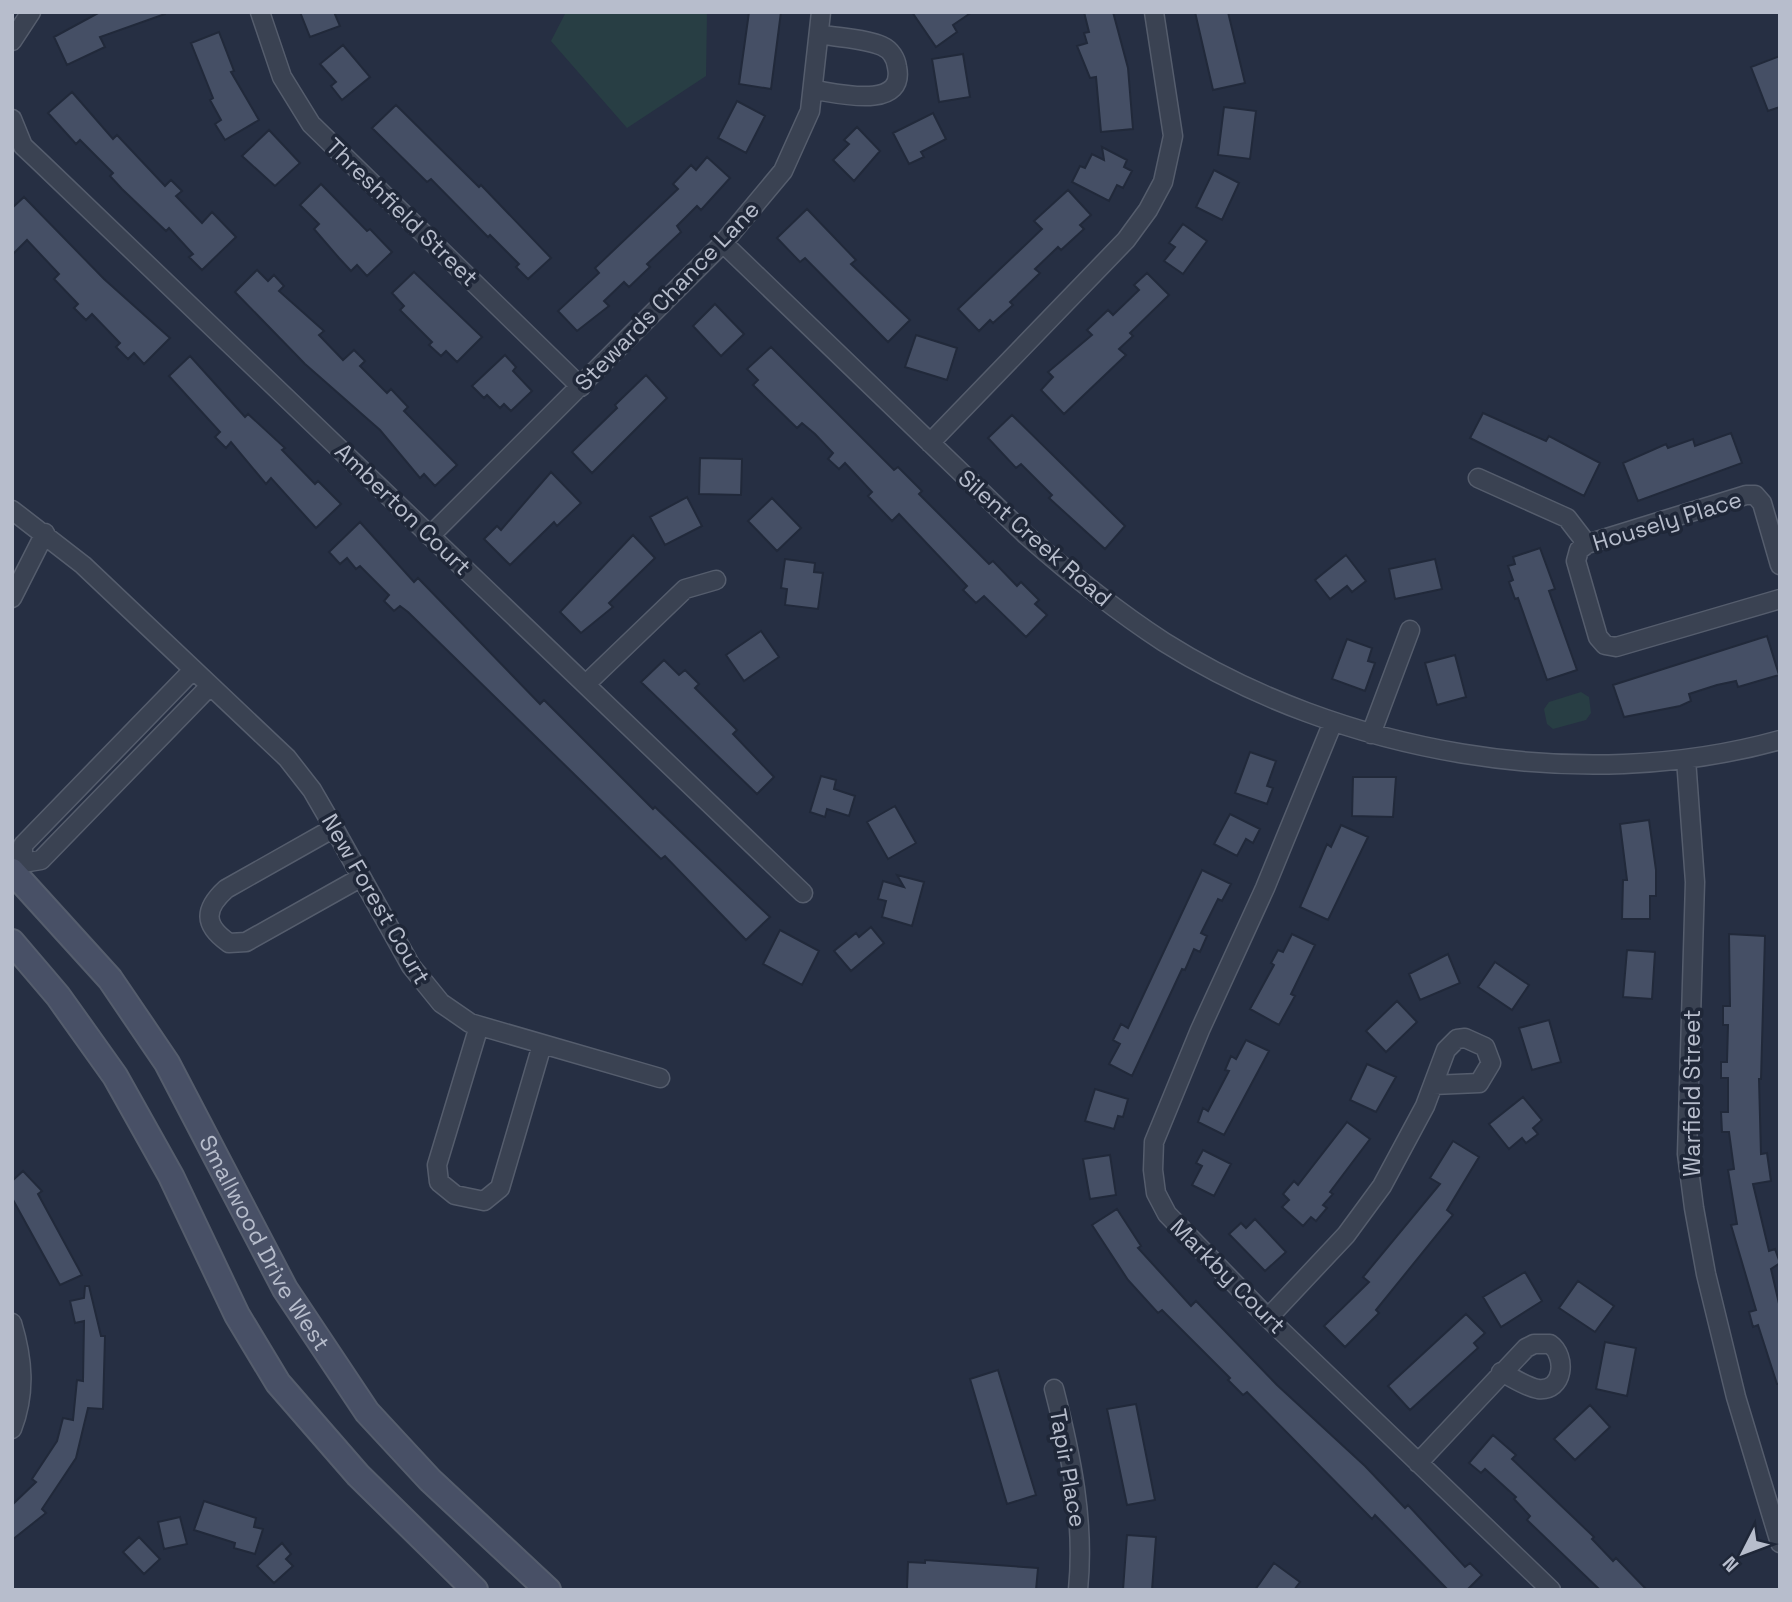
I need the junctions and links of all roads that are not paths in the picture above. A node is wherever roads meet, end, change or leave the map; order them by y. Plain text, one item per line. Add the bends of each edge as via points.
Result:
1 (31, 12) edge
2 (260, 12) edge
3 (821, 12) edge
4 (1154, 12) edge
5 (819, 34) junction
6 (12, 41) edge
7 (814, 90) junction
8 (12, 119) edge
9 (723, 243) junction
10 (581, 387) junction
11 (930, 443) junction
12 (1478, 478) dead end
13 (12, 510) edge
14 (45, 533) junction
15 (430, 536) junction
16 (1587, 544) junction
17 (1780, 565) edge
18 (716, 580) dead end
19 (12, 598) edge
20 (1780, 598) edge
21 (1410, 629) dead end
22 (192, 671) junction
23 (586, 684) junction
24 (210, 686) junction
25 (1333, 722) junction
26 (1371, 734) junction
27 (1780, 740) edge
28 (1686, 759) junction
29 (334, 828) junction
30 (15, 870) edge
31 (360, 878) junction
32 (803, 893) dead end
33 (12, 942) edge
34 (479, 1026) junction
35 (542, 1045) junction
36 (660, 1078) dead end
37 (1433, 1085) dead end
38 (1268, 1318) junction
39 (12, 1322) edge
40 (1501, 1372) dead end
41 (1054, 1389) dead end
42 (12, 1429) edge
43 (1418, 1463) junction
44 (1780, 1543) edge
45 (474, 1590) edge
46 (548, 1590) edge
47 (1078, 1590) edge
48 (1551, 1590) edge

1 - 6 street
2 - 10 street, Threshfield Street via 282,77 311,124
3 - 5 street, Stewards Chance Lane
4 - 11 street via 1173,136 1163,182 1126,240
5 - 7 street, Stewards Chance Lane
5 - 7 street via 884,46 898,71 886,93 873,97
7 - 9 street, Stewards Chance Lane via 806,121 783,171
8 - 15 street, Amberton Court via 23,146
9 - 10 street, Stewards Chance Lane
9 - 11 street, Silent Creek Road
10 - 15 street, Stewards Chance Lane
11 - 25 street, Silent Creek Road via 1026,535 1117,610 1239,681
12 - 16 street via 1567,518
13 - 14 street, New Forest Court
14 - 19 street
14 - 22 street, New Forest Court
15 - 23 street, Amberton Court
16 - 17 street, Housely Place via 1755,495 1762,503
16 - 20 street, Housely Place via 1576,561 1598,637 1605,646 1616,647
18 - 23 street via 685,589
21 - 26 street
22 - 24 street, New Forest Court
22 - 30 street via 23,845
23 - 32 street, Amberton Court
24 - 29 street, New Forest Court via 287,758
24 - 30 street via 41,860
25 - 26 street, Silent Creek Road
25 - 38 street, Markby Court via 1154,1142 1156,1193 1167,1214
26 - 28 street, Silent Creek Road via 1505,759 1596,764
27 - 28 street, Silent Creek Road
28 - 44 street, Warfield Street via 1695,882 1688,1154 1694,1208 1736,1397
29 - 31 street, New Forest Court
29 - 31 street via 226,889 212,902 212,928 229,943 246,942
30 - 46 street, Smallwood Drive West via 110,979 167,1063 285,1289 367,1412 430,1480
31 - 34 street, New Forest Court via 426,986 456,1015
33 - 45 street via 72,1014 115,1076 171,1176 237,1315 278,1383 367,1484
34 - 35 street, New Forest Court
34 - 35 street via 437,1175 445,1189 474,1201 484,1201 500,1188
35 - 36 street, New Forest Court
37 - 38 street via 1382,1186 1346,1235
38 - 43 street, Markby Court
39 - 42 street via 23,1371 19,1412
40 - 43 street
41 - 47 street, Tapir Place via 1076,1486
43 - 48 street, Markby Court

